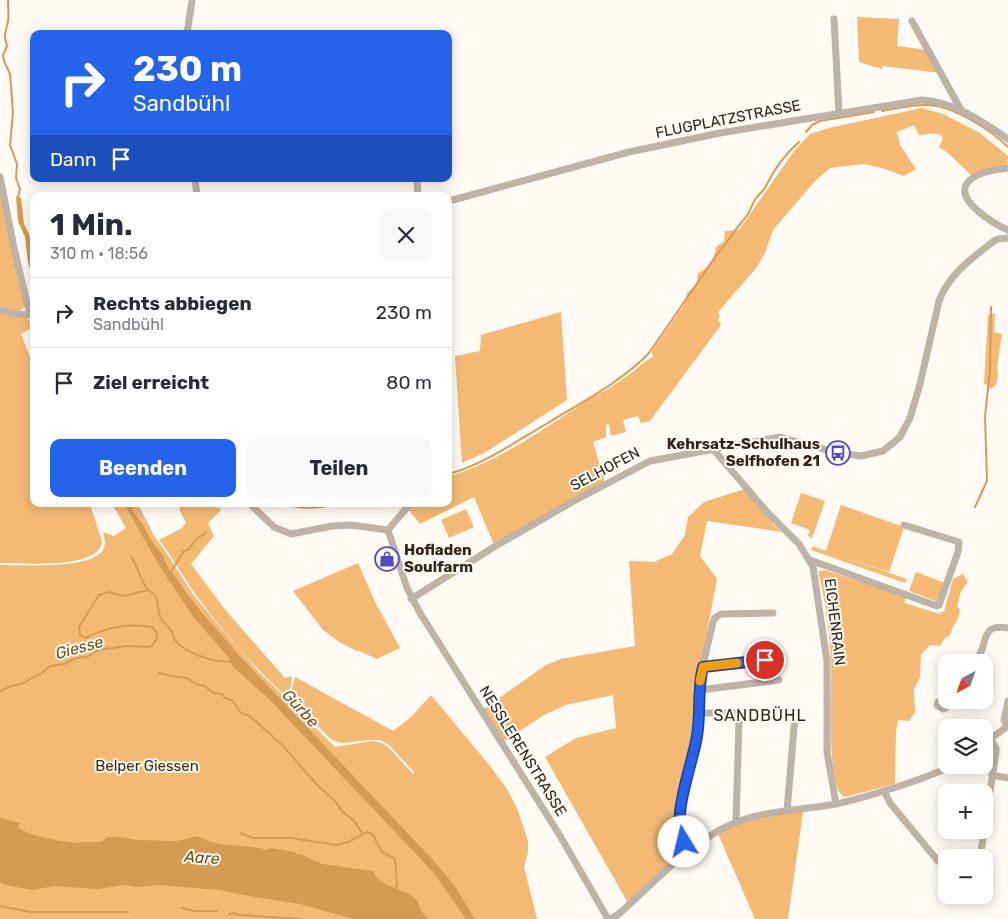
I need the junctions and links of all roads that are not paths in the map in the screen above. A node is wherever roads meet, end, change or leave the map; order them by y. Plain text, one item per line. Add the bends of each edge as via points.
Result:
1 (192, 0) edge
2 (834, 19) dead end
3 (912, 21) dead end
4 (188, 30) edge
5 (961, 110) junction
6 (839, 113) junction
7 (1008, 139) edge
8 (1008, 168) edge
9 (0, 177) edge
10 (452, 200) edge
11 (1008, 230) edge
12 (1008, 238) edge
13 (30, 308) edge
14 (0, 310) edge
15 (30, 315) edge
16 (713, 449) junction
17 (253, 507) edge
18 (407, 507) edge
19 (904, 525) dead end
20 (388, 530) junction
21 (810, 560) junction
22 (412, 599) junction
23 (773, 613) dead end
24 (1008, 628) edge
25 (980, 654) edge
26 (769, 659) dead end
27 (703, 667) junction
28 (779, 680) dead end
29 (700, 690) junction
30 (1008, 701) edge
31 (699, 712) junction
32 (795, 716) dead end
33 (1008, 726) edge
34 (993, 736) edge
35 (993, 745) edge
36 (993, 769) edge
37 (938, 772) edge
38 (992, 775) joint
39 (1008, 778) edge
40 (884, 791) junction
41 (836, 804) junction
42 (786, 811) junction
43 (736, 822) junction
44 (981, 849) edge
45 (690, 850) junction
46 (938, 861) dead end
47 (609, 919) edge

1 - 4 street
2 - 6 street
3 - 5 street
5 - 6 street, FLUGPLATZSTRASSE via 941,102 922,100
5 - 7 street, FLUGPLATZSTRASSE
6 - 10 street, FLUGPLATZSTRASSE via 629,152
8 - 11 street via 974,178 964,191 978,212
9 - 13 street
12 - 16 street, SELHOFEN via 994,241 970,260 943,291 914,407 905,429 890,447 876,454 860,456 832,452 780,437
14 - 15 street
16 - 21 street, EICHENRAIN
16 - 22 street, SELHOFEN via 646,462 494,547
17 - 20 street via 274,526 291,534 350,525
18 - 20 street
19 - 21 street via 959,542 939,605
20 - 22 street
21 - 41 street, EICHENRAIN via 827,662 827,752
22 - 47 street, NESSLERENSTRASSE
23 - 27 street via 721,614 715,618
24 - 25 street via 988,631
26 - 27 street
27 - 29 street
28 - 29 street
29 - 31 street
30 - 33 street via 1004,720
31 - 43 street via 734,714 739,721
31 - 45 street via 680,817 681,838
32 - 42 street
33 - 34 street
35 - 36 street via 996,752
37 - 40 street
38 - 39 street
38 - 44 street
40 - 41 street
40 - 46 street via 890,803
41 - 42 street
42 - 43 street
43 - 45 street
45 - 47 street via 620,913

